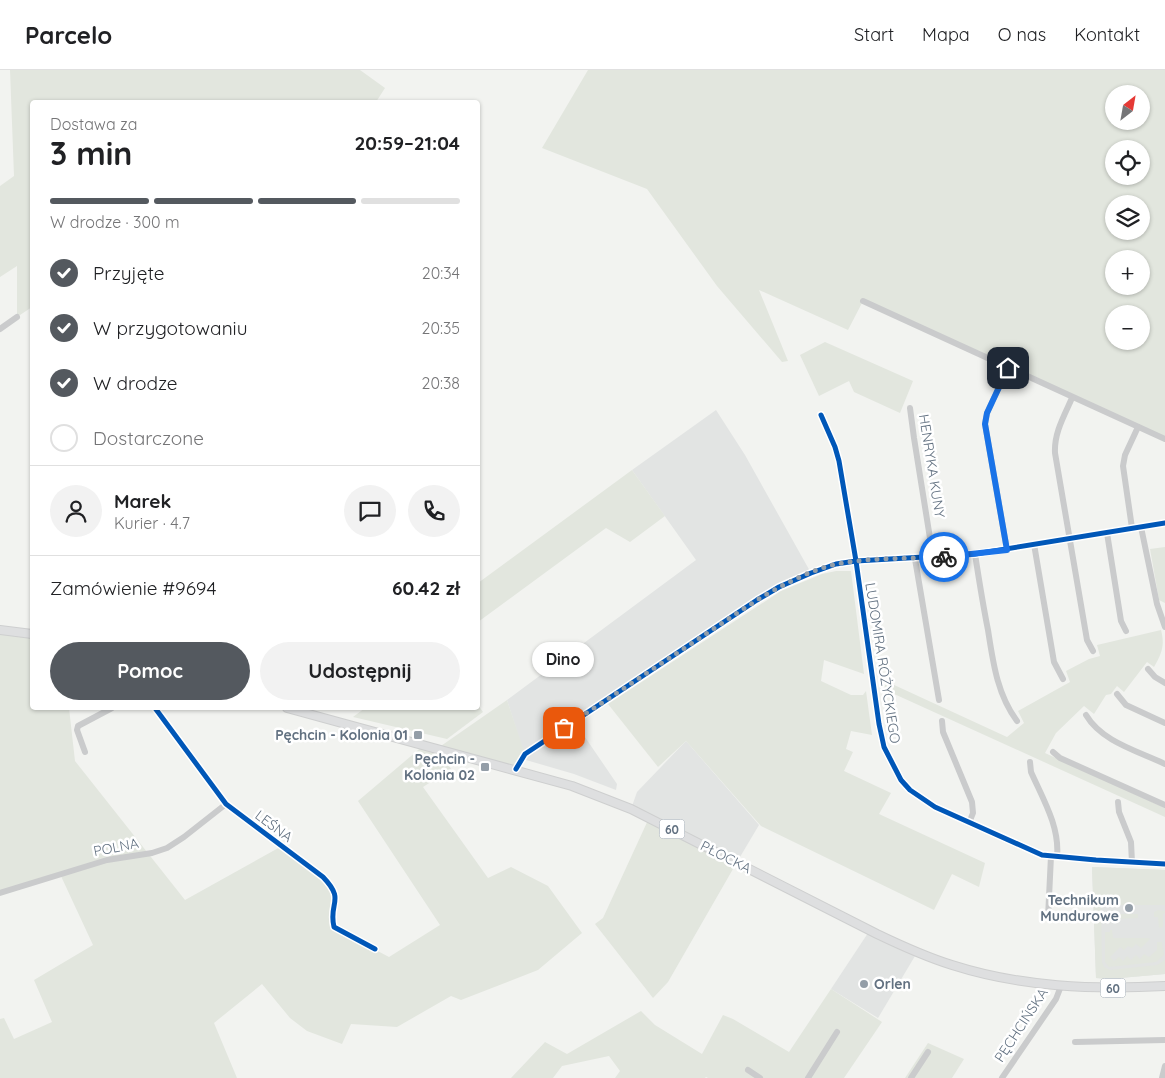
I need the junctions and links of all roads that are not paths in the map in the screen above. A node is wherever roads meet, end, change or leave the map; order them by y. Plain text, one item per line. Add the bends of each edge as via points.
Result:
1 (863, 301) dead end
2 (17, 317) dead end
3 (0, 329) edge
4 (1008, 368) junction
5 (1072, 398) junction
6 (910, 408) dead end
7 (821, 415) dead end
8 (1138, 427) junction
9 (1165, 439) edge
10 (1165, 523) edge
11 (1141, 527) junction
12 (1132, 528) junction
13 (1107, 533) junction
14 (1069, 539) junction
15 (1034, 544) junction
16 (1007, 550) junction
17 (974, 554) junction
18 (933, 557) junction
19 (915, 559) junction
20 (856, 561) junction
21 (1165, 627) edge
22 (0, 630) edge
23 (1126, 631) dead end
24 (30, 634) edge
25 (1093, 652) dead end
26 (1148, 669) dead end
27 (1063, 679) dead end
28 (1165, 683) edge
29 (1117, 694) dead end
30 (939, 700) dead end
31 (108, 710) edge
32 (156, 710) edge
33 (294, 710) edge
34 (1086, 715) dead end
35 (942, 721) dead end
36 (1017, 721) dead end
37 (1165, 723) edge
38 (85, 752) dead end
39 (1053, 752) dead end
40 (1030, 762) dead end
41 (1165, 764) edge
42 (516, 770) junction
43 (1118, 802) dead end
44 (226, 804) junction
45 (1165, 805) edge
46 (969, 823) junction
47 (1054, 857) junction
48 (1132, 863) junction
49 (1165, 864) edge
50 (0, 893) edge
51 (1048, 918) dead end
52 (375, 950) dead end
53 (1061, 986) junction
54 (1165, 986) edge
55 (837, 1032) dead end
56 (1165, 1040) edge
57 (1075, 1042) dead end
58 (928, 1052) dead end
59 (1165, 1066) edge
60 (748, 1070) dead end
61 (1004, 1077) edge
62 (760, 1078) edge
63 (808, 1078) edge
64 (911, 1078) edge
65 (1162, 1078) edge

1 - 4 street
2 - 3 street
4 - 5 street
4 - 16 street via 985,424
5 - 8 street
5 - 14 street via 1054,443
6 - 18 street, HENRYKA KUNY
7 - 20 street, LUDOMIRA RÓŻYCKIEGO via 839,461
8 - 9 street
8 - 12 street via 1123,466
10 - 11 street
11 - 12 street
11 - 21 street via 1156,604
12 - 13 street
13 - 14 street
13 - 23 street via 1121,621
14 - 15 street
14 - 25 street via 1087,640
15 - 16 street
15 - 27 street via 1054,662
16 - 17 street
17 - 18 street
17 - 36 street via 1000,692
18 - 19 street
19 - 20 street
19 - 30 street
20 - 42 street via 811,573 757,600 525,754
20 - 46 street, LUDOMIRA RÓŻYCKIEGO via 884,747 910,790 934,807
22 - 24 main road
26 - 28 street
29 - 37 street via 1126,704
31 - 38 street via 78,726
32 - 44 street, LEŚNA
33 - 42 main road, PŁOCKA / 60
34 - 41 street via 1092,726 1103,734
35 - 46 street via 943,732 972,802 973,814
39 - 45 street
40 - 47 street via 1058,840
42 - 53 main road, PŁOCKA / 60 via 572,786 631,809 912,951 974,971
43 - 48 street via 1131,842
44 - 50 street, POLNA via 167,848 107,860
44 - 52 street, LEŚNA via 322,877 336,894 334,928
46 - 47 street, LUDOMIRA RÓŻYCKIEGO
47 - 48 street, LUDOMIRA RÓŻYCKIEGO
47 - 51 street
48 - 49 street, LUDOMIRA RÓŻYCKIEGO
53 - 54 main road, PŁOCKA / 60
53 - 61 street, PĘCHCIŃSKA via 1056,999
55 - 63 street
56 - 57 street
58 - 64 street
59 - 65 street
60 - 62 street

